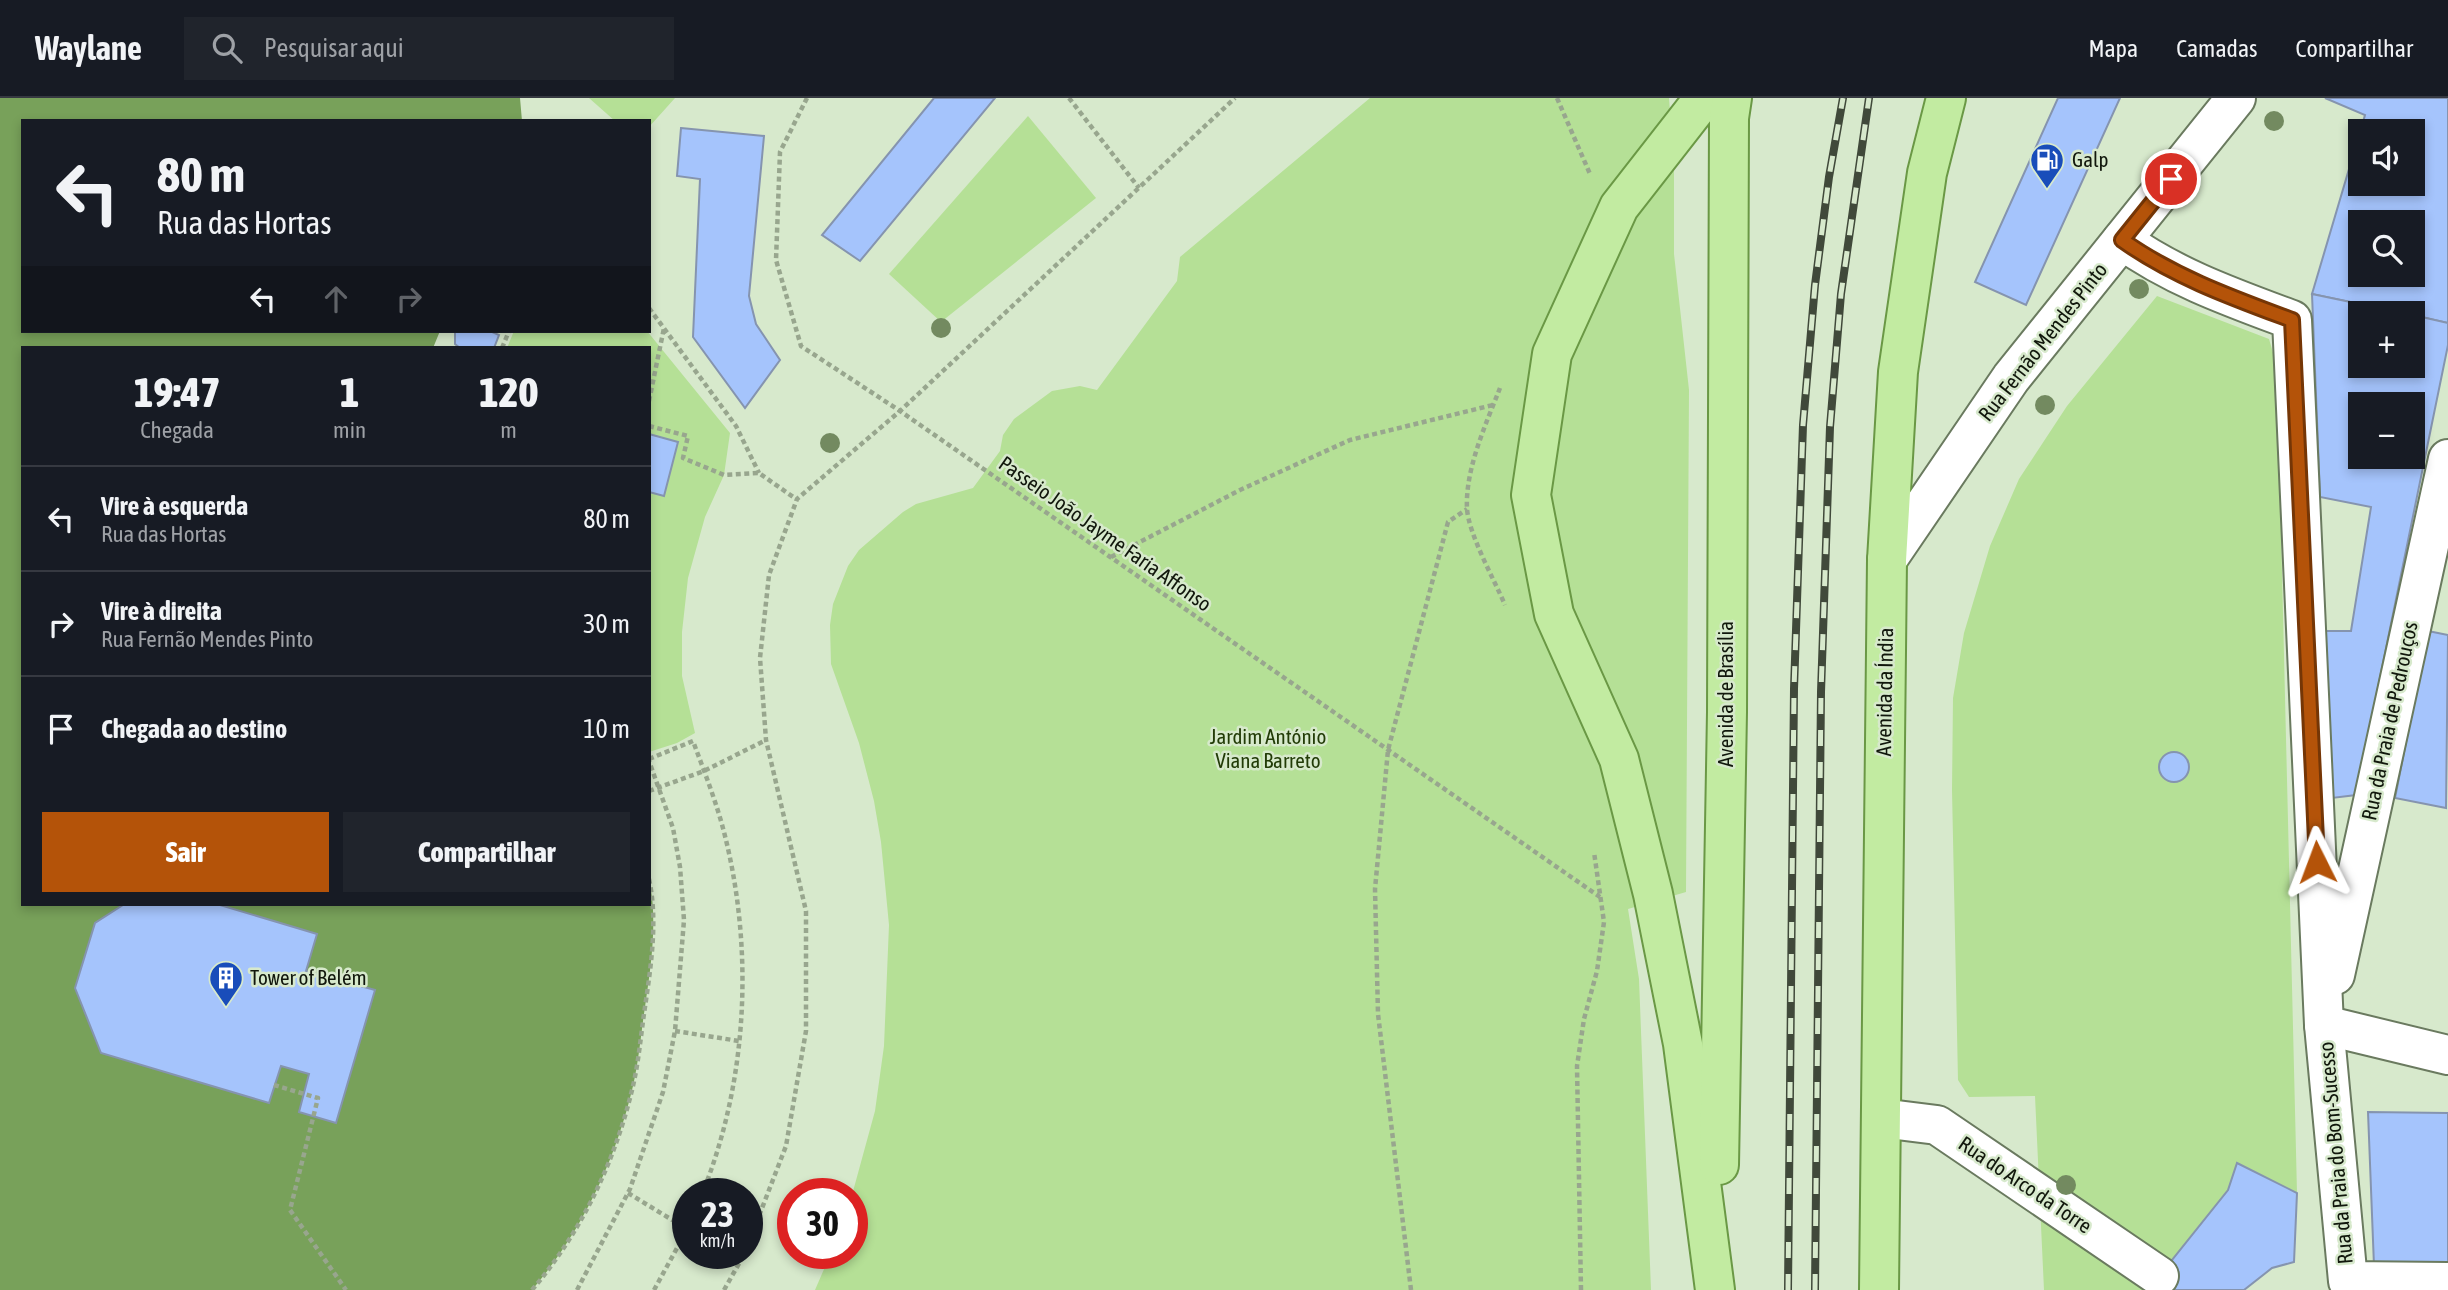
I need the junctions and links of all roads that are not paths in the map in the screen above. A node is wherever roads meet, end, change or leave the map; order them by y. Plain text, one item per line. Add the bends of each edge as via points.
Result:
1 (1704, 98) edge
2 (1732, 98) edge
3 (1946, 98) edge
4 (2236, 98) edge
5 (2122, 240) junction
6 (2448, 458) edge
7 (1887, 560) junction
8 (2324, 1025) junction
9 (2448, 1055) edge
10 (1881, 1118) junction
11 (2159, 1276) dead end
12 (2448, 1282) edge
13 (1716, 1290) edge
14 (1879, 1290) edge

1 - 13 main road via 1619,207 1552,354 1531,495 1554,614 1619,759 1653,894 1683,1044
2 - 13 main road, Avenida de Brasília
3 - 7 main road, Avenida da Índia via 1927,173 1898,372
4 - 5 street, Rua Fernão Mendes Pinto
5 - 7 street, Rua Fernão Mendes Pinto via 2011,378
5 - 8 street via 2203,286 2292,320
6 - 8 street, Rua da Praia de Pedrouços
7 - 10 main road, Avenida da Índia
8 - 9 street
8 - 12 street, Rua da Praia do Bom-Sucesso via 2348,1281
10 - 11 street, Rua do Arco da Torre via 1937,1125
10 - 14 main road, Avenida da Índia

